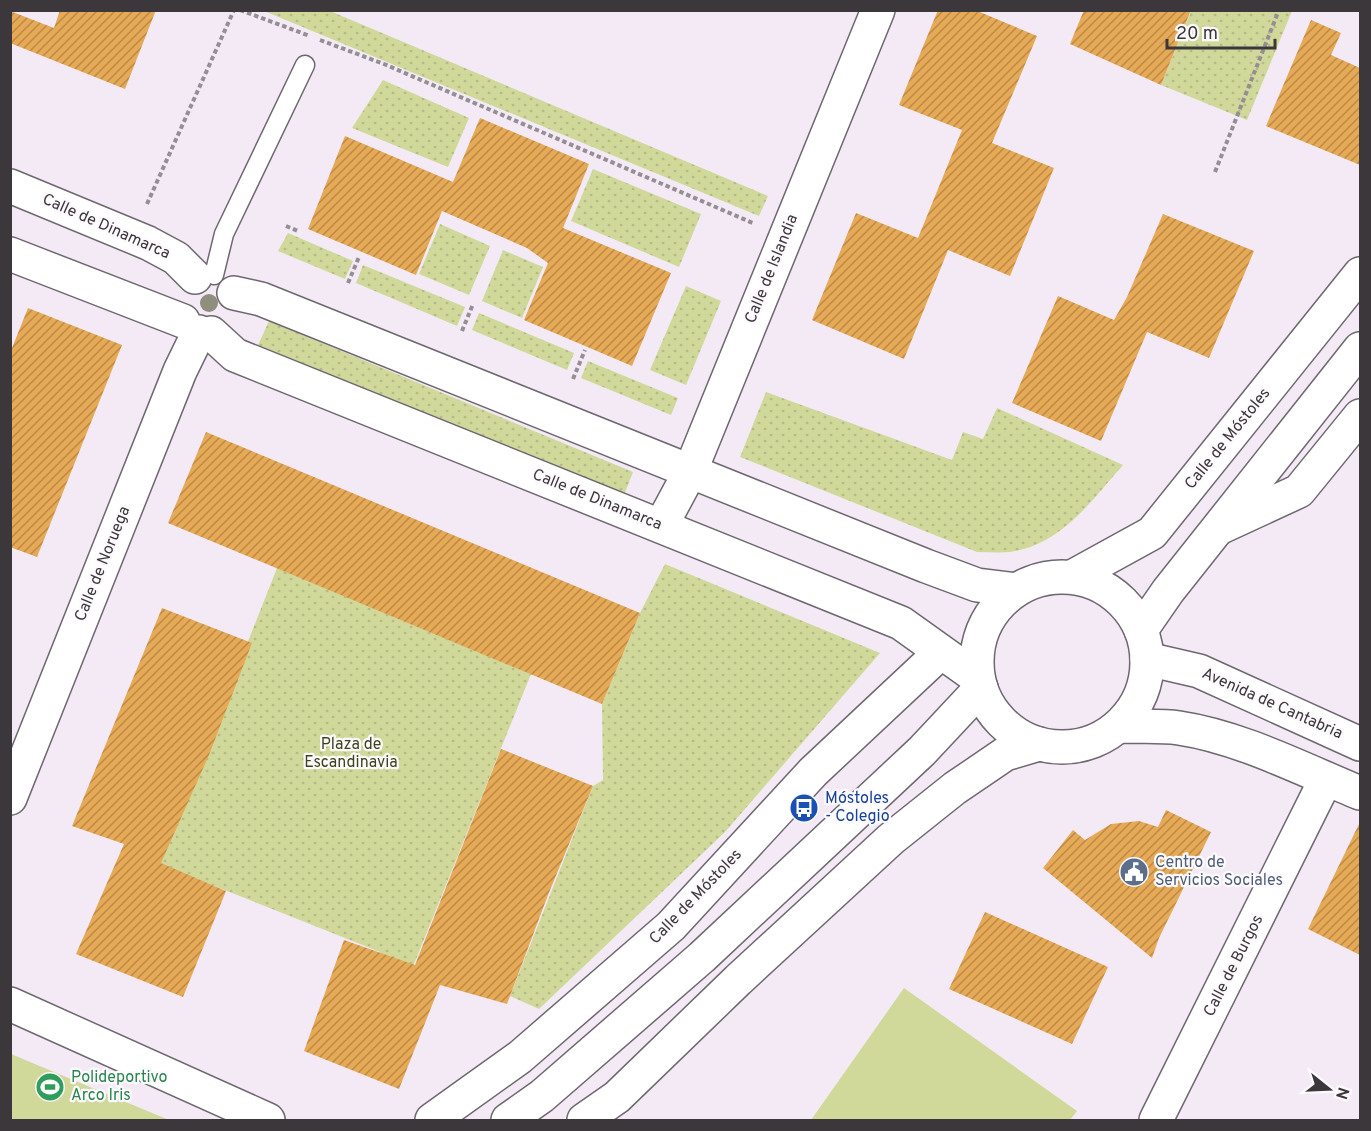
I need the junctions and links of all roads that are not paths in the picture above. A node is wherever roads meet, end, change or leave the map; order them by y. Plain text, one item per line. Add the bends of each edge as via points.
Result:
1 (878, 10) edge
2 (305, 64) dead end
3 (10, 186) edge
4 (10, 254) edge
5 (1360, 274) edge
6 (214, 282) junction
7 (198, 329) junction
8 (1360, 349) edge
9 (1360, 416) edge
10 (690, 472) junction
11 (661, 526) junction
12 (1218, 528) junction
13 (1072, 577) junction
14 (1016, 590) junction
15 (1144, 644) junction
16 (940, 652) junction
17 (979, 683) junction
18 (1119, 726) junction
19 (1039, 744) junction
20 (1360, 744) edge
21 (1326, 779) junction
22 (1360, 793) edge
23 (10, 798) edge
24 (10, 1004) edge
25 (268, 1120) edge
26 (432, 1120) edge
27 (508, 1120) edge
28 (584, 1120) edge
29 (1156, 1120) edge

1 - 10 street, Calle de Islandia
2 - 6 lane via 224,234
3 - 6 street, Calle de Dinamarca via 132,237
4 - 7 street, Calle de Dinamarca
5 - 13 street, Calle de Móstoles via 1152,534
6 - 7 street via 181,291 178,302
6 - 7 street via 235,310 232,319 224,327
6 - 10 street, Calle de Dinamarca
7 - 11 street, Calle de Dinamarca via 236,355
7 - 23 street, Calle de Noruega
8 - 12 street
9 - 12 street via 1299,491
10 - 11 street, Calle de Islandia
10 - 14 street, Calle de Dinamarca via 977,585
11 - 16 street, Calle de Dinamarca via 901,623
12 - 15 street
13 - 14 street via 1035,581
13 - 15 street via 1101,586 1125,604
14 - 17 street via 996,607 984,628 977,653
15 - 18 street via 1141,695
15 - 20 street, Avenida de Cantabria
16 - 17 street, Calle de Dinamarca
16 - 26 street, Calle de Móstoles via 813,772 671,926 520,1057
17 - 19 street via 993,713 1014,733
17 - 27 street via 922,751 702,957 542,1096
18 - 19 street via 1095,741 1067,747
18 - 21 street via 1179,728 1274,757
19 - 28 street via 1005,754 891,839 616,1097
21 - 22 street
21 - 29 street, Calle de Burgos
24 - 25 street

